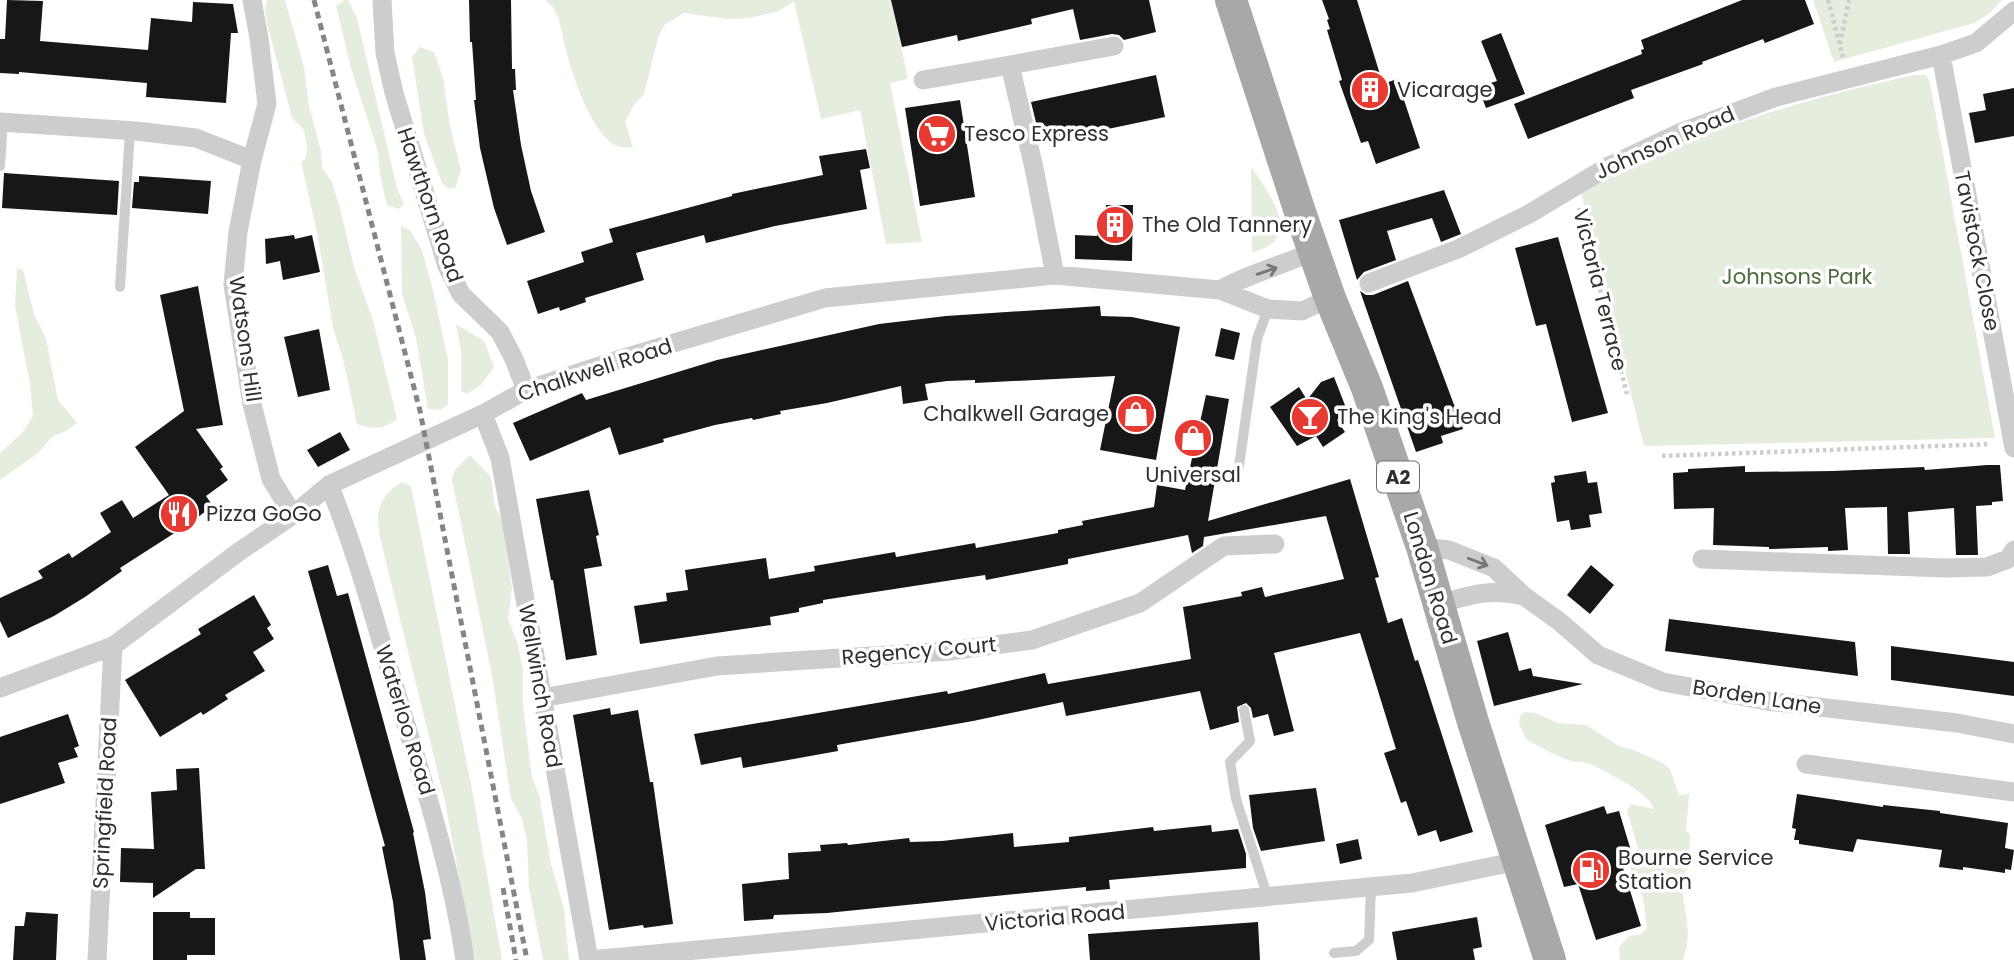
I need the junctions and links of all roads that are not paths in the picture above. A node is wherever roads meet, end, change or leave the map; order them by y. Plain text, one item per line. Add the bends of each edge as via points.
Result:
1 (252, 0) edge
2 (382, 0) edge
3 (1231, 0) edge
4 (2012, 18) edge
5 (1114, 46) dead end
6 (1941, 55) junction
7 (1010, 65) junction
8 (923, 80) dead end
9 (1, 122) edge
10 (130, 131) junction
11 (252, 160) junction
12 (0, 166) edge
13 (1314, 251) junction
14 (1055, 275) junction
15 (1369, 283) dead end
16 (120, 287) dead end
17 (1220, 290) junction
18 (1330, 298) junction
19 (1268, 309) junction
20 (526, 390) junction
21 (483, 414) junction
22 (2014, 445) edge
23 (1239, 466) dead end
24 (329, 485) junction
25 (293, 515) junction
26 (1275, 544) dead end
27 (1422, 547) junction
28 (2014, 550) edge
29 (1702, 559) dead end
30 (1524, 596) junction
31 (1439, 604) junction
32 (113, 646) junction
33 (0, 688) edge
34 (542, 698) junction
35 (1244, 710) dead end
36 (2014, 734) edge
37 (1806, 764) dead end
38 (2014, 792) edge
39 (1518, 861) junction
40 (1371, 887) junction
41 (1268, 898) junction
42 (1334, 953) dead end
43 (97, 960) edge
44 (465, 960) edge
45 (590, 960) edge
46 (1550, 960) edge

1 - 11 street, Watsons Hill via 267,104
2 - 20 street, Hawthorn Road via 385,53 394,93 447,266 461,295 500,332
3 - 13 main road, London Road / A2
4 - 6 street, Johnson Road via 1976,43
5 - 7 street
6 - 15 street, Johnson Road via 1776,97 1718,117 1609,166 1529,214 1458,249
6 - 22 street, Tavistock Close
7 - 8 street
7 - 14 street
9 - 10 street
9 - 12 lane
10 - 11 street via 196,138
10 - 16 lane
11 - 25 street, Watsons Hill via 233,285 252,404 271,479
17 -> 13 street, Chalkwell Road
13 - 18 main road, London Road / A2
14 - 17 street, Chalkwell Road
14 - 20 street, Chalkwell Road via 825,298
17 - 19 street, Chalkwell Road
18 - 19 street, Chalkwell Road via 1302,311
18 - 27 main road, London Road / A2 via 1367,388
19 - 23 lane via 1257,339
20 - 21 street, Chalkwell Road
21 - 24 street, Chalkwell Road
21 - 34 street, Wellwinch Road via 500,458
24 - 25 street, Chalkwell Road
24 - 44 street, Waterloo Road via 427,793
25 - 32 street, Chalkwell Road
26 - 34 street, Regency Court via 1224,546 1140,603 1032,640 949,651 717,666
27 -> 30 street, Borden Lane via 1449,550 1494,568
27 - 31 main road, London Road / A2
28 - 29 street via 2008,559 1987,567
30 - 31 street, Borden Lane via 1485,591
30 - 36 street, Borden Lane via 1598,655 1663,682
31 - 39 main road, London Road / A2
32 - 33 street, Chalkwell Road
32 - 43 street, Springfield Road
34 - 45 street, Wellwinch Road
35 - 41 lane via 1250,741 1230,762 1236,799
37 - 38 street
39 - 40 street, Victoria Road
39 - 46 main road, London Road / A2
40 - 41 street, Victoria Road
40 - 42 lane via 1369,940 1356,951
41 - 45 street, Victoria Road

